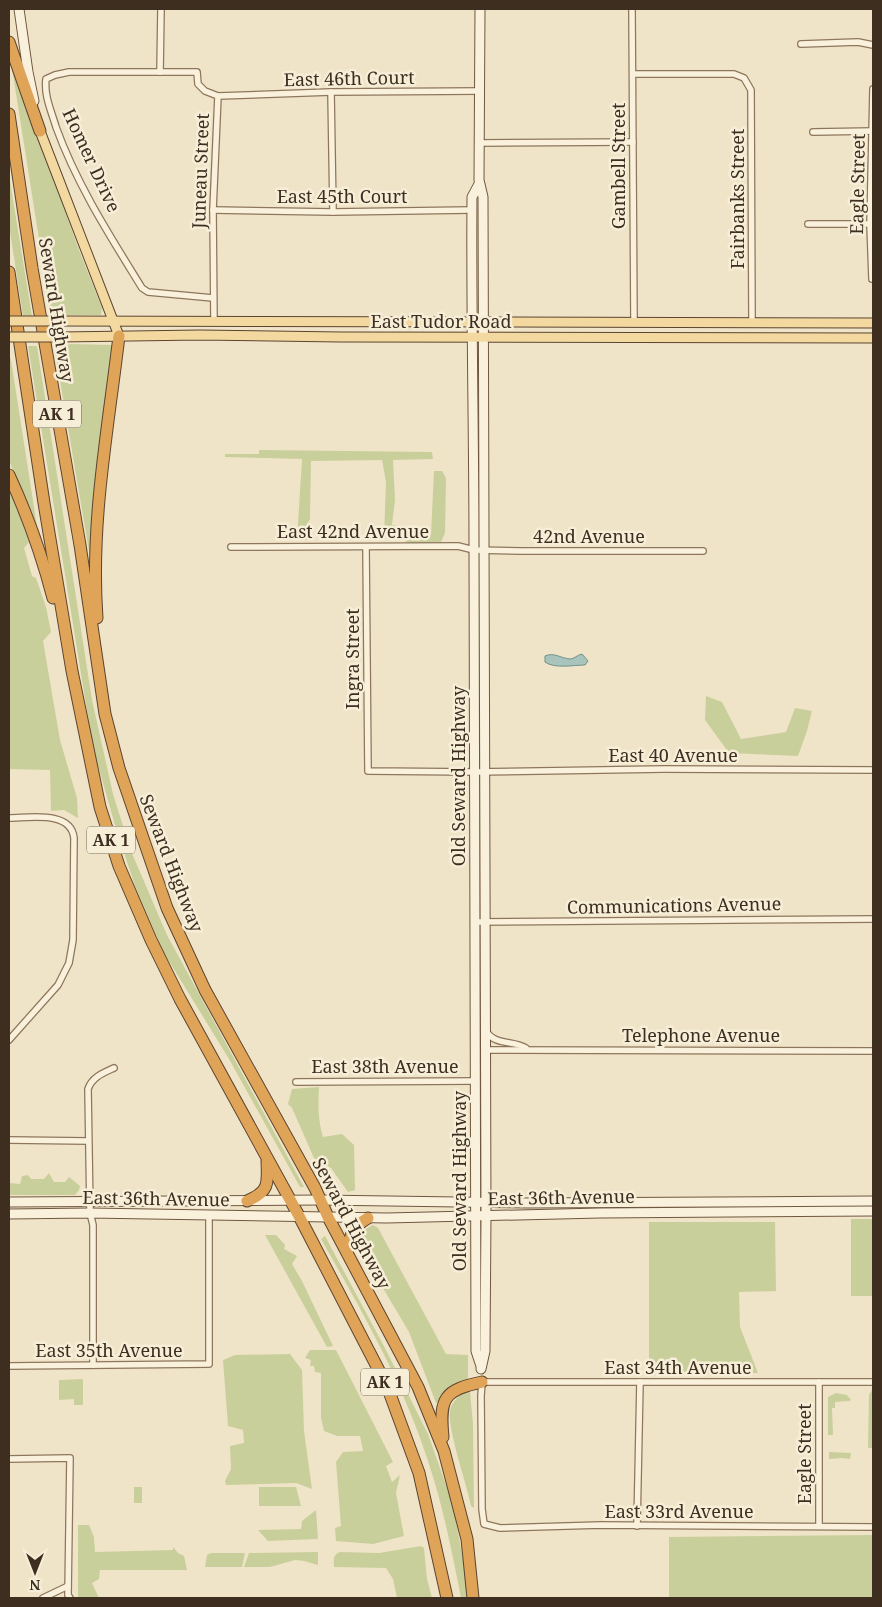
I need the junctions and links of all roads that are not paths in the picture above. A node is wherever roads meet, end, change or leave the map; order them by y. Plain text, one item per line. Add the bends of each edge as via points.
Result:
1 (20, 9) edge
2 (161, 9) edge
3 (480, 9) edge
4 (632, 9) edge
5 (9, 42) edge
6 (802, 44) dead end
7 (873, 45) edge
8 (160, 72) junction
9 (633, 74) junction
10 (873, 89) edge
11 (332, 92) junction
12 (480, 92) junction
13 (218, 96) junction
14 (9, 114) edge
15 (40, 131) junction
16 (813, 132) dead end
17 (873, 132) edge
18 (633, 142) junction
19 (480, 143) junction
20 (479, 184) junction
21 (213, 210) junction
22 (472, 210) junction
23 (332, 212) junction
24 (808, 224) dead end
25 (872, 224) edge
26 (9, 272) edge
27 (872, 279) dead end
28 (213, 298) junction
29 (113, 321) junction
30 (9, 322) edge
31 (214, 322) junction
32 (634, 322) junction
33 (471, 323) junction
34 (484, 323) junction
35 (752, 323) junction
36 (873, 323) edge
37 (119, 336) junction
38 (9, 337) edge
39 (471, 337) junction
40 (484, 337) junction
41 (873, 338) edge
42 (9, 475) edge
43 (231, 546) dead end
44 (366, 547) junction
45 (474, 550) junction
46 (484, 550) junction
47 (704, 551) dead end
48 (72, 671) junction
49 (105, 714) junction
50 (873, 770) edge
51 (368, 771) joint
52 (474, 772) junction
53 (485, 772) junction
54 (9, 818) edge
55 (873, 919) edge
56 (480, 922) junction
57 (475, 1001) junction
58 (484, 1028) junction
59 (9, 1040) edge
60 (528, 1049) junction
61 (485, 1050) junction
62 (873, 1051) edge
63 (114, 1068) dead end
64 (475, 1081) junction
65 (296, 1082) dead end
66 (9, 1140) edge
67 (88, 1141) junction
68 (267, 1157) junction
69 (320, 1200) junction
70 (247, 1201) junction
71 (291, 1201) junction
72 (873, 1201) edge
73 (9, 1202) edge
74 (90, 1202) junction
75 (486, 1202) junction
76 (720, 1202) junction
77 (475, 1203) junction
78 (873, 1211) edge
79 (656, 1212) junction
80 (90, 1213) junction
81 (9, 1214) edge
82 (475, 1215) junction
83 (486, 1215) junction
84 (208, 1216) junction
85 (299, 1216) junction
86 (328, 1217) junction
87 (368, 1218) junction
88 (347, 1252) junction
89 (93, 1365) junction
90 (9, 1366) edge
91 (481, 1369) junction
92 (482, 1382) junction
93 (640, 1382) junction
94 (819, 1382) junction
95 (873, 1382) edge
96 (444, 1451) junction
97 (9, 1459) edge
98 (484, 1524) joint
99 (637, 1526) junction
100 (818, 1526) junction
101 (873, 1527) edge
102 (68, 1586) junction
103 (43, 1598) edge
104 (70, 1598) edge
105 (447, 1598) edge
106 (473, 1598) edge

1 - 15 main road, Homer Drive
2 - 8 street
3 - 12 main road, Old Seward Highway
4 - 9 street, Gambell Street
5 - 15 highway
6 - 7 street via 858,42
8 - 13 street, Juneau Street via 197,72 198,84
8 - 28 street, Homer Drive via 69,72 46,79 45,96 64,149 91,205 142,288 148,292
9 - 18 street, Gambell Street
9 - 35 street, Fairbanks Street via 734,74 744,78 751,90
10 - 17 street, Eagle Street
11 - 12 street, East 46th Court
11 - 13 street, East 46th Court
11 - 23 street
12 - 19 main road, Old Seward Highway
13 - 21 street, Juneau Street
14 - 49 highway, Seward Highway / AK 1
15 - 29 main road, Homer Drive
16 - 17 street
17 - 25 street, Eagle Street
18 - 19 street
18 - 32 street, Gambell Street
19 - 20 main road, Old Seward Highway
20 - 22 main road, Old Seward Highway via 472,197
20 - 34 main road, Old Seward Highway via 483,197
21 - 23 street, East 45th Court
21 - 28 street, Juneau Street
22 - 23 street, East 45th Court
22 - 33 main road, Old Seward Highway
24 - 25 street
25 - 27 street, Eagle Street
26 - 48 highway, AK 1
28 - 31 street, Juneau Street
29 - 30 main road, East Tudor Road, bridge
29 - 31 main road, East Tudor Road
29 - 37 main road, Homer Drive
31 - 33 main road, East Tudor Road
32 - 34 main road, East Tudor Road
32 - 35 main road, East Tudor Road
33 - 34 main road, East Tudor Road
33 - 39 main road, Old Seward Highway
34 - 40 main road, Old Seward Highway
35 - 36 main road, East Tudor Road
37 - 38 main road, East Tudor Road, bridge
37 - 39 main road, East Tudor Road
37 - 49 highway via 96,527 95,586
39 - 40 main road, East Tudor Road
39 - 45 main road, Old Seward Highway
40 - 41 main road, East Tudor Road
40 - 46 main road, Old Seward Highway
42 - 48 highway via 48,578
43 - 44 street, East 42nd Avenue
44 - 45 street, East 42nd Avenue via 458,546
44 - 51 street, Ingra Street
45 - 46 street, 42nd Avenue
45 - 52 main road, Old Seward Highway
46 - 47 street, 42nd Avenue
46 - 53 main road, Old Seward Highway
48 - 68 highway, AK 1 via 100,807 119,866 180,998
49 - 69 highway, Seward Highway / AK 1 via 119,768 167,908 206,990
50 - 53 street, East 40 Avenue
51 - 52 street, East 40 Avenue
52 - 53 street, East 40 Avenue
52 - 56 main road, Old Seward Highway
53 - 56 main road, Old Seward Highway
54 - 59 street via 52,818 66,822 74,838 72,952 65,974
55 - 56 street, Communications Avenue
56 - 57 main road, Old Seward Highway
56 - 58 main road, Old Seward Highway
57 - 61 main road via 479,1040
57 - 64 main road, Old Seward Highway
58 - 60 street, Telephone Avenue via 488,1036 500,1042
58 - 61 main road, Old Seward Highway
60 - 61 street, Telephone Avenue
60 - 62 street, Telephone Avenue
61 - 75 main road, Old Seward Highway
63 - 67 street via 97,1076 89,1085
64 - 65 street, East 38th Avenue
64 - 77 main road, Old Seward Highway
66 - 67 street
67 - 74 street
68 - 70 highway via 266,1188
68 - 71 highway, AK 1
69 - 71 main road, East 36th Avenue
69 - 77 main road, East 36th Avenue
69 - 86 highway, Seward Highway / AK 1
70 - 71 main road, East 36th Avenue
70 - 74 main road, East 36th Avenue
71 - 85 highway, AK 1
72 - 76 main road, East 36th Avenue
73 - 74 main road, East 36th Avenue
74 - 80 street
75 - 76 main road, East 36th Avenue
75 - 77 main road, East 36th Avenue
75 - 83 main road, Old Seward Highway
76 - 79 main road via 716,1206 664,1207
77 - 82 main road, Old Seward Highway
78 - 79 main road, East 36th Avenue
79 - 83 main road, East 36th Avenue
80 - 81 main road, East 36th Avenue
80 - 84 main road, East 36th Avenue
80 - 89 street via 93,1225
82 - 83 main road, East 36th Avenue
82 - 87 main road, East 36th Avenue
82 - 91 main road, Old Seward Highway via 476,1350
83 - 91 main road, Old Seward Highway via 485,1351
84 - 85 main road, East 36th Avenue
84 - 89 street, East 35th Avenue via 209,1364
85 - 86 main road, East 36th Avenue
85 - 105 highway, AK 1 via 387,1386 419,1473
86 - 87 main road, East 36th Avenue
86 - 88 highway, Seward Highway / AK 1
87 - 88 highway via 357,1224
88 - 96 highway, Seward Highway / AK 1 via 418,1387
89 - 90 street, East 35th Avenue
91 - 92 main road, Old Seward Highway
92 - 93 street, East 34th Avenue
92 - 96 highway via 460,1386 445,1399 441,1423
92 - 98 street, Old Seward Highway
93 - 94 street, East 34th Avenue
93 - 99 street
94 - 95 street, East 34th Avenue
94 - 100 street, Eagle Street
96 - 106 highway, Seward Highway / AK 1 via 467,1539
97 - 102 street via 70,1458
98 - 99 street, East 33rd Avenue via 500,1528
99 - 100 street, East 33rd Avenue
100 - 101 street, East 33rd Avenue
102 - 103 street
102 - 104 street

